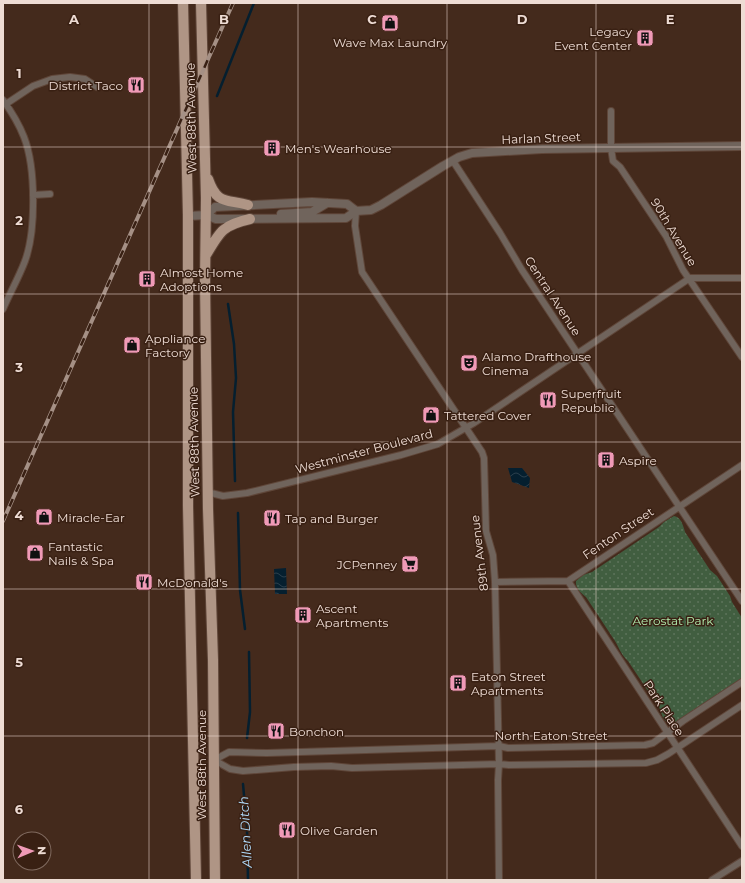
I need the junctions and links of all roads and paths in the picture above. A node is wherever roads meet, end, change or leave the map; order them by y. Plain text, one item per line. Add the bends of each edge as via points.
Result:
1 (183, 3) edge
2 (201, 3) edge
3 (97, 88) dead end
4 (5, 102) edge
5 (611, 111) dead end
6 (742, 146) edge
7 (611, 148) junction
8 (452, 160) junction
9 (205, 171) junction
10 (50, 194) dead end
11 (33, 195) junction
12 (327, 203) junction
13 (248, 205) junction
14 (356, 211) junction
15 (188, 216) junction
16 (206, 216) junction
17 (250, 219) junction
18 (265, 219) junction
19 (205, 257) junction
20 (690, 278) junction
21 (742, 278) edge
22 (3, 309) edge
23 (577, 353) junction
24 (742, 357) edge
25 (466, 428) junction
26 (742, 465) edge
27 (208, 492) junction
28 (679, 506) junction
29 (568, 581) junction
30 (495, 582) junction
31 (742, 602) edge
32 (742, 682) edge
33 (742, 705) edge
34 (667, 732) junction
35 (499, 746) junction
36 (677, 748) junction
37 (214, 760) junction
38 (499, 764) junction
39 (742, 846) edge
40 (742, 861) edge
41 (196, 880) edge
42 (215, 880) edge
43 (499, 880) edge
44 (712, 880) edge

1 - 15 main road, West 88th Avenue
2 - 9 main road, West 88th Avenue
3 - 4 street via 85,79 52,79 33,86
4 - 11 street via 20,127 28,149
5 - 7 street, 90th Avenue
6 - 7 street, Harlan Street
7 - 8 street, Harlan Street via 479,152
7 - 20 street, 90th Avenue via 613,161 620,167 666,236 683,270
8 - 14 street, Harlan Street via 381,205 371,210
8 - 23 street, Central Avenue
9 - 13 main road via 212,189 222,200
9 - 16 main road, West 88th Avenue
10 - 11 street
11 - 22 street via 33,226 25,261
12 - 13 street, Harlan Street
12 - 14 street, Harlan Street via 347,204
12 - 18 street via 312,212 284,213
13 - 16 street, Harlan Street via 216,207
14 - 18 street, Harlan Street via 346,218
14 - 25 street, 89th Avenue via 355,226 362,272
15 - 16 street, Harlan Street
15 - 41 main road, West 88th Avenue via 188,506
16 - 17 street, Harlan Street via 216,219
16 - 19 main road, West 88th Avenue
17 - 18 street, Harlan Street
17 - 19 main road via 234,223 219,233
19 - 27 main road, West 88th Avenue
20 - 21 street
20 - 23 street, Westminster Boulevard
20 - 24 street, 90th Avenue
23 - 25 street, Westminster Boulevard
23 - 28 street, Central Avenue
25 - 27 street, Westminster Boulevard via 438,444 334,472 247,493 223,496
25 - 30 street, 89th Avenue via 484,458 486,531 493,555
26 - 28 street, Fenton Street
27 - 37 main road, West 88th Avenue
28 - 29 street, Fenton Street
28 - 31 street, Central Avenue
29 - 30 street
29 - 34 street, Park Place
30 - 35 street, 89th Avenue
32 - 34 street, North Eaton Street
33 - 36 street
34 - 35 street, North Eaton Street via 653,743 645,745 508,748
34 - 36 street, Park Place
35 - 37 street, North Eaton Street via 229,752
35 - 38 street, 89th Avenue
36 - 38 street via 660,759 646,763
36 - 39 street, Park Place
37 - 38 street via 230,769 243,771 294,767
37 - 42 main road, West 88th Avenue
38 - 43 street, 89th Avenue
40 - 44 street

